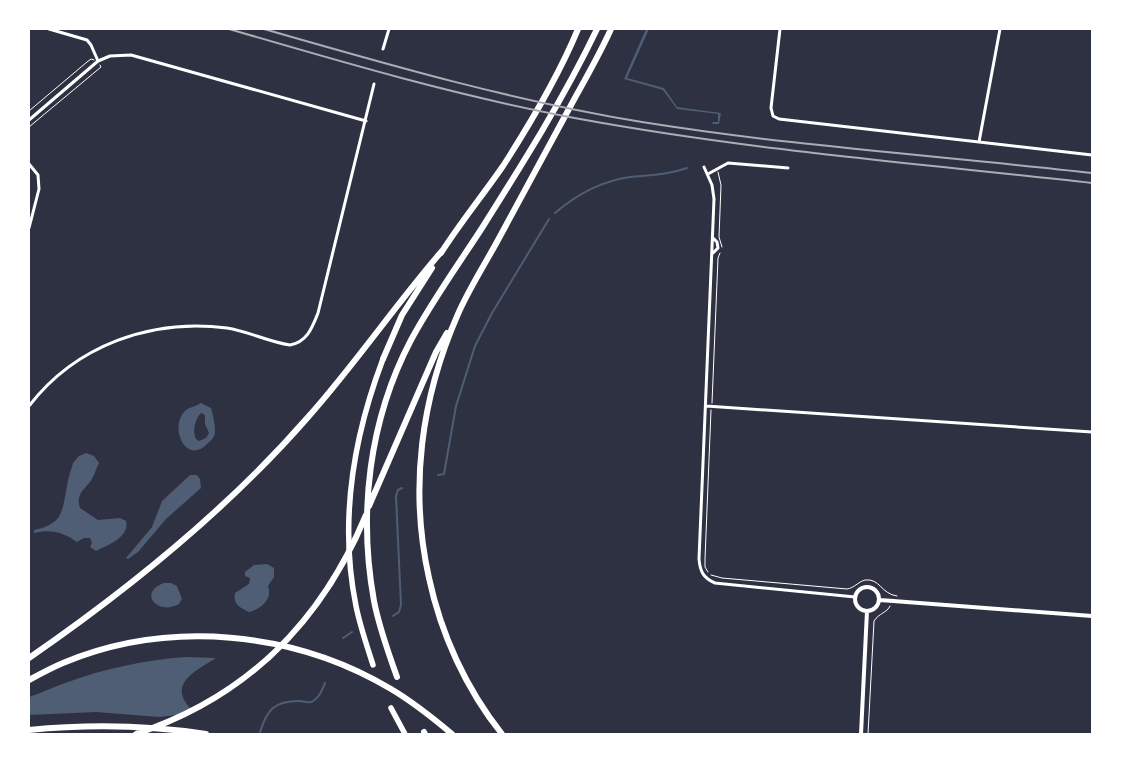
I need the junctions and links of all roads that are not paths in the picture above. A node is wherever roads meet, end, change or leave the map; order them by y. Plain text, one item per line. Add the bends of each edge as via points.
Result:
1 (49, 29) edge
2 (578, 29) edge
3 (597, 29) edge
4 (611, 29) edge
5 (780, 29) edge
6 (1000, 29) edge
7 (388, 30) edge
8 (394, 33) dead end
9 (383, 49) dead end
10 (98, 60) junction
11 (374, 84) dead end
12 (29, 120) edge
13 (366, 120) junction
14 (979, 142) junction
15 (1092, 155) edge
16 (29, 164) edge
17 (704, 167) dead end
18 (788, 168) dead end
19 (708, 174) junction
20 (29, 228) edge
21 (713, 238) junction
22 (442, 251) junction
23 (712, 253) junction
24 (458, 314) junction
25 (383, 359) joint
26 (29, 406) edge
27 (706, 406) junction
28 (1092, 432) edge
29 (855, 597) junction
30 (880, 600) junction
31 (867, 611) junction
32 (1092, 616) edge
33 (29, 658) edge
34 (373, 665) dead end
35 (397, 677) dead end
36 (29, 680) edge
37 (391, 708) dead end
38 (29, 730) edge
39 (136, 734) edge
40 (206, 734) edge
41 (405, 734) edge
42 (452, 734) edge
43 (502, 734) edge
44 (861, 734) edge

1 - 10 street via 87,40
2 - 22 highway via 525,130
3 - 35 highway via 541,134 430,307 399,365 380,422 369,479 369,564 374,601
4 - 24 highway
5 - 14 street via 771,108 773,116
6 - 14 street
7 - 8 street
7 - 9 street
10 - 12 street
10 - 13 street via 131,55 146,58
11 - 13 street
13 - 26 street via 318,313 306,337 290,345 228,328 160,328 118,340 81,359 45,388
14 - 15 street
16 - 20 street via 38,176 39,189
17 - 19 street
18 - 19 street via 728,163
19 - 21 street via 714,191
21 - 23 street
21 - 23 street via 718,248
22 - 25 highway via 402,315
22 - 33 highway via 330,392 264,465 180,542
23 - 27 street
24 - 39 highway via 436,352 359,530 320,602 266,660 231,689 179,717
24 - 43 highway via 436,374 422,435 419,464 421,539 444,632 474,692
25 - 34 highway via 370,391 355,450 349,511 356,606
27 - 28 street
27 - 29 street via 699,559 702,573 715,583
29 - 30 street via 860,589 867,586 878,592
29 - 31 street via 859,608
30 - 31 street via 874,609
30 - 32 street
31 - 44 street
36 - 42 highway via 62,663 124,644 205,637 262,641 317,655 373,679 421,709
37 - 41 highway
38 - 40 highway via 105,725

